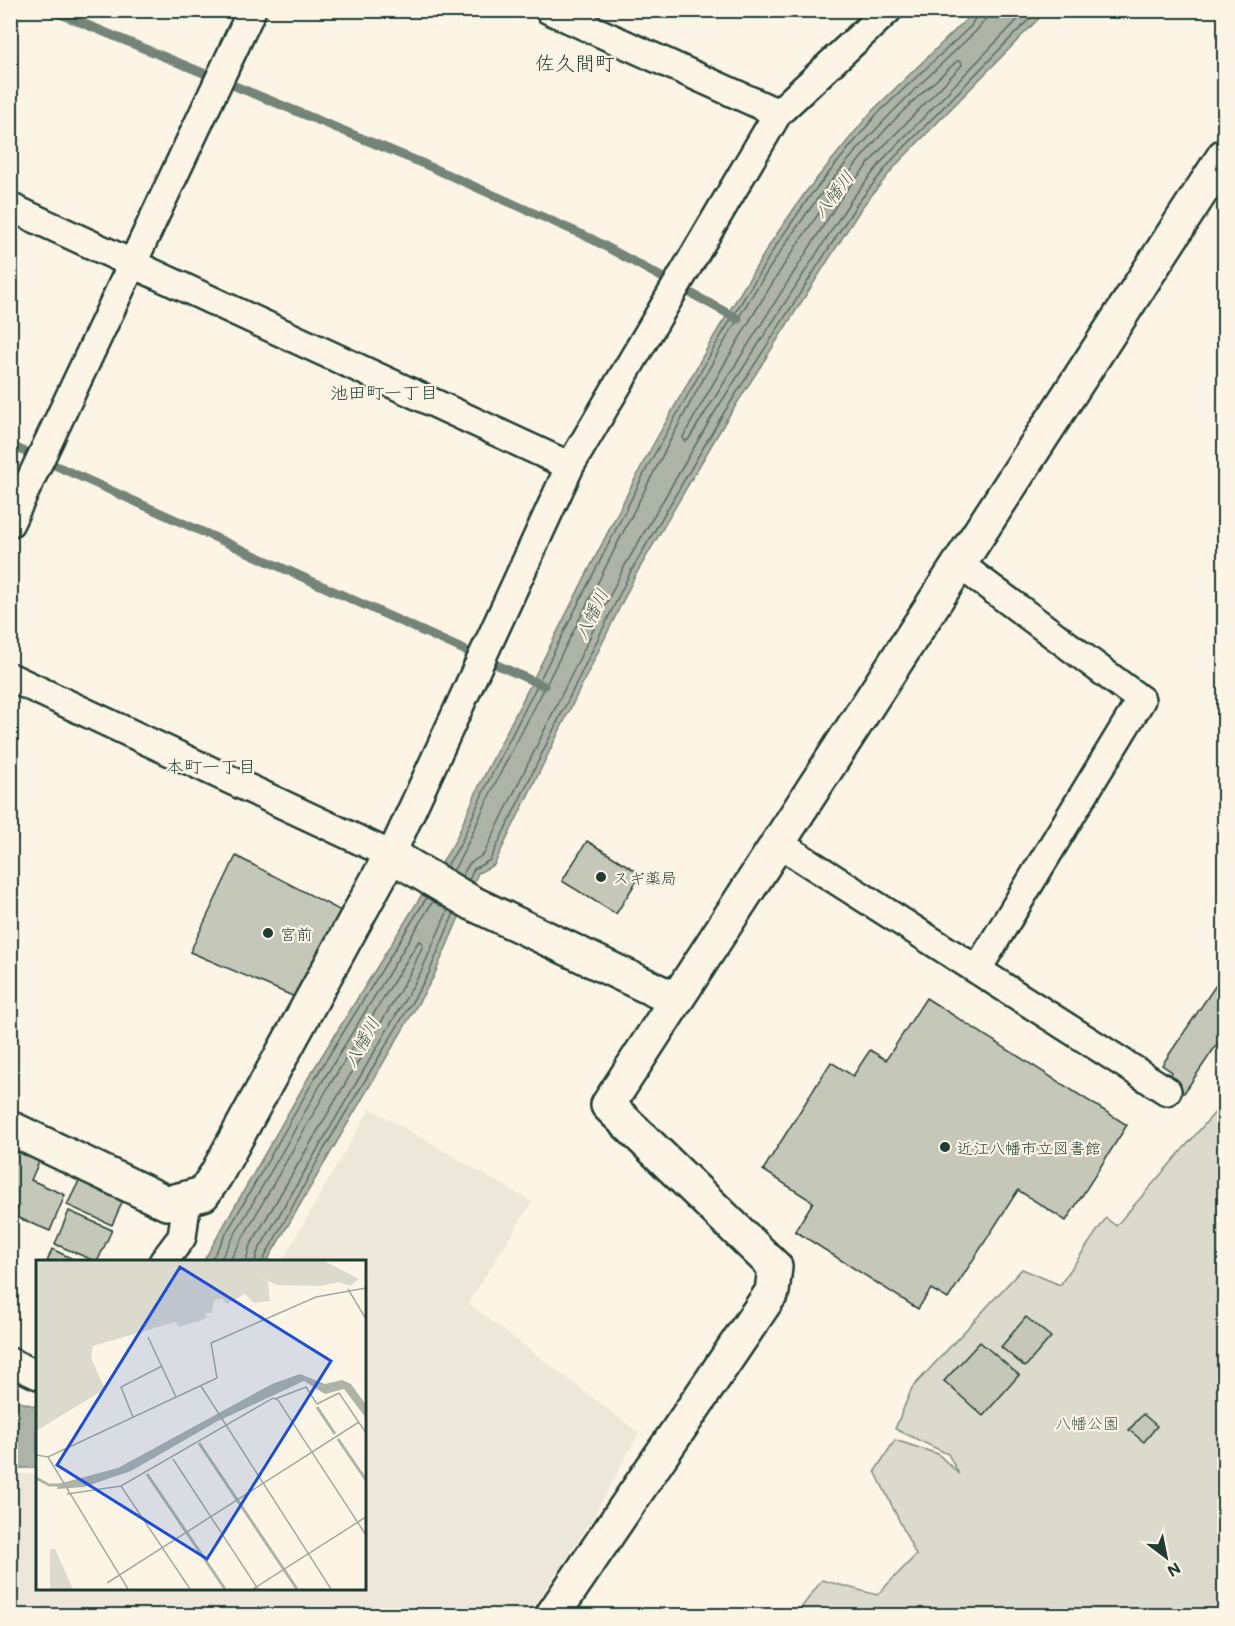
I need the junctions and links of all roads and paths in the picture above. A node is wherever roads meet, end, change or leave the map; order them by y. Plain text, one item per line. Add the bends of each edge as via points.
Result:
1 (252, 10) edge
2 (549, 10) edge
3 (888, 10) edge
4 (778, 113) junction
5 (1224, 156) edge
6 (10, 207) edge
7 (133, 264) junction
8 (570, 466) junction
9 (10, 524) edge
10 (959, 564) junction
11 (10, 677) edge
12 (778, 843) junction
13 (391, 855) junction
14 (977, 970) junction
15 (676, 1000) junction
16 (1167, 1091) dead end
17 (10, 1128) edge
18 (187, 1199) junction
19 (165, 1260) edge
20 (10, 1362) edge
21 (36, 1374) edge
22 (552, 1616) edge

1 - 7 street
2 - 4 street
3 - 4 street
4 - 8 street
5 - 10 street
6 - 7 street
7 - 8 street
7 - 9 street
8 - 13 street
10 - 12 street
10 - 14 street via 1141,700
11 - 13 street
12 - 14 street
12 - 15 street
13 - 15 street via 472,903
13 - 18 street via 216,1175 203,1194
14 - 16 street
15 - 22 street via 608,1105 775,1267 772,1292
17 - 18 street via 167,1203
18 - 19 street via 182,1238
20 - 21 street

